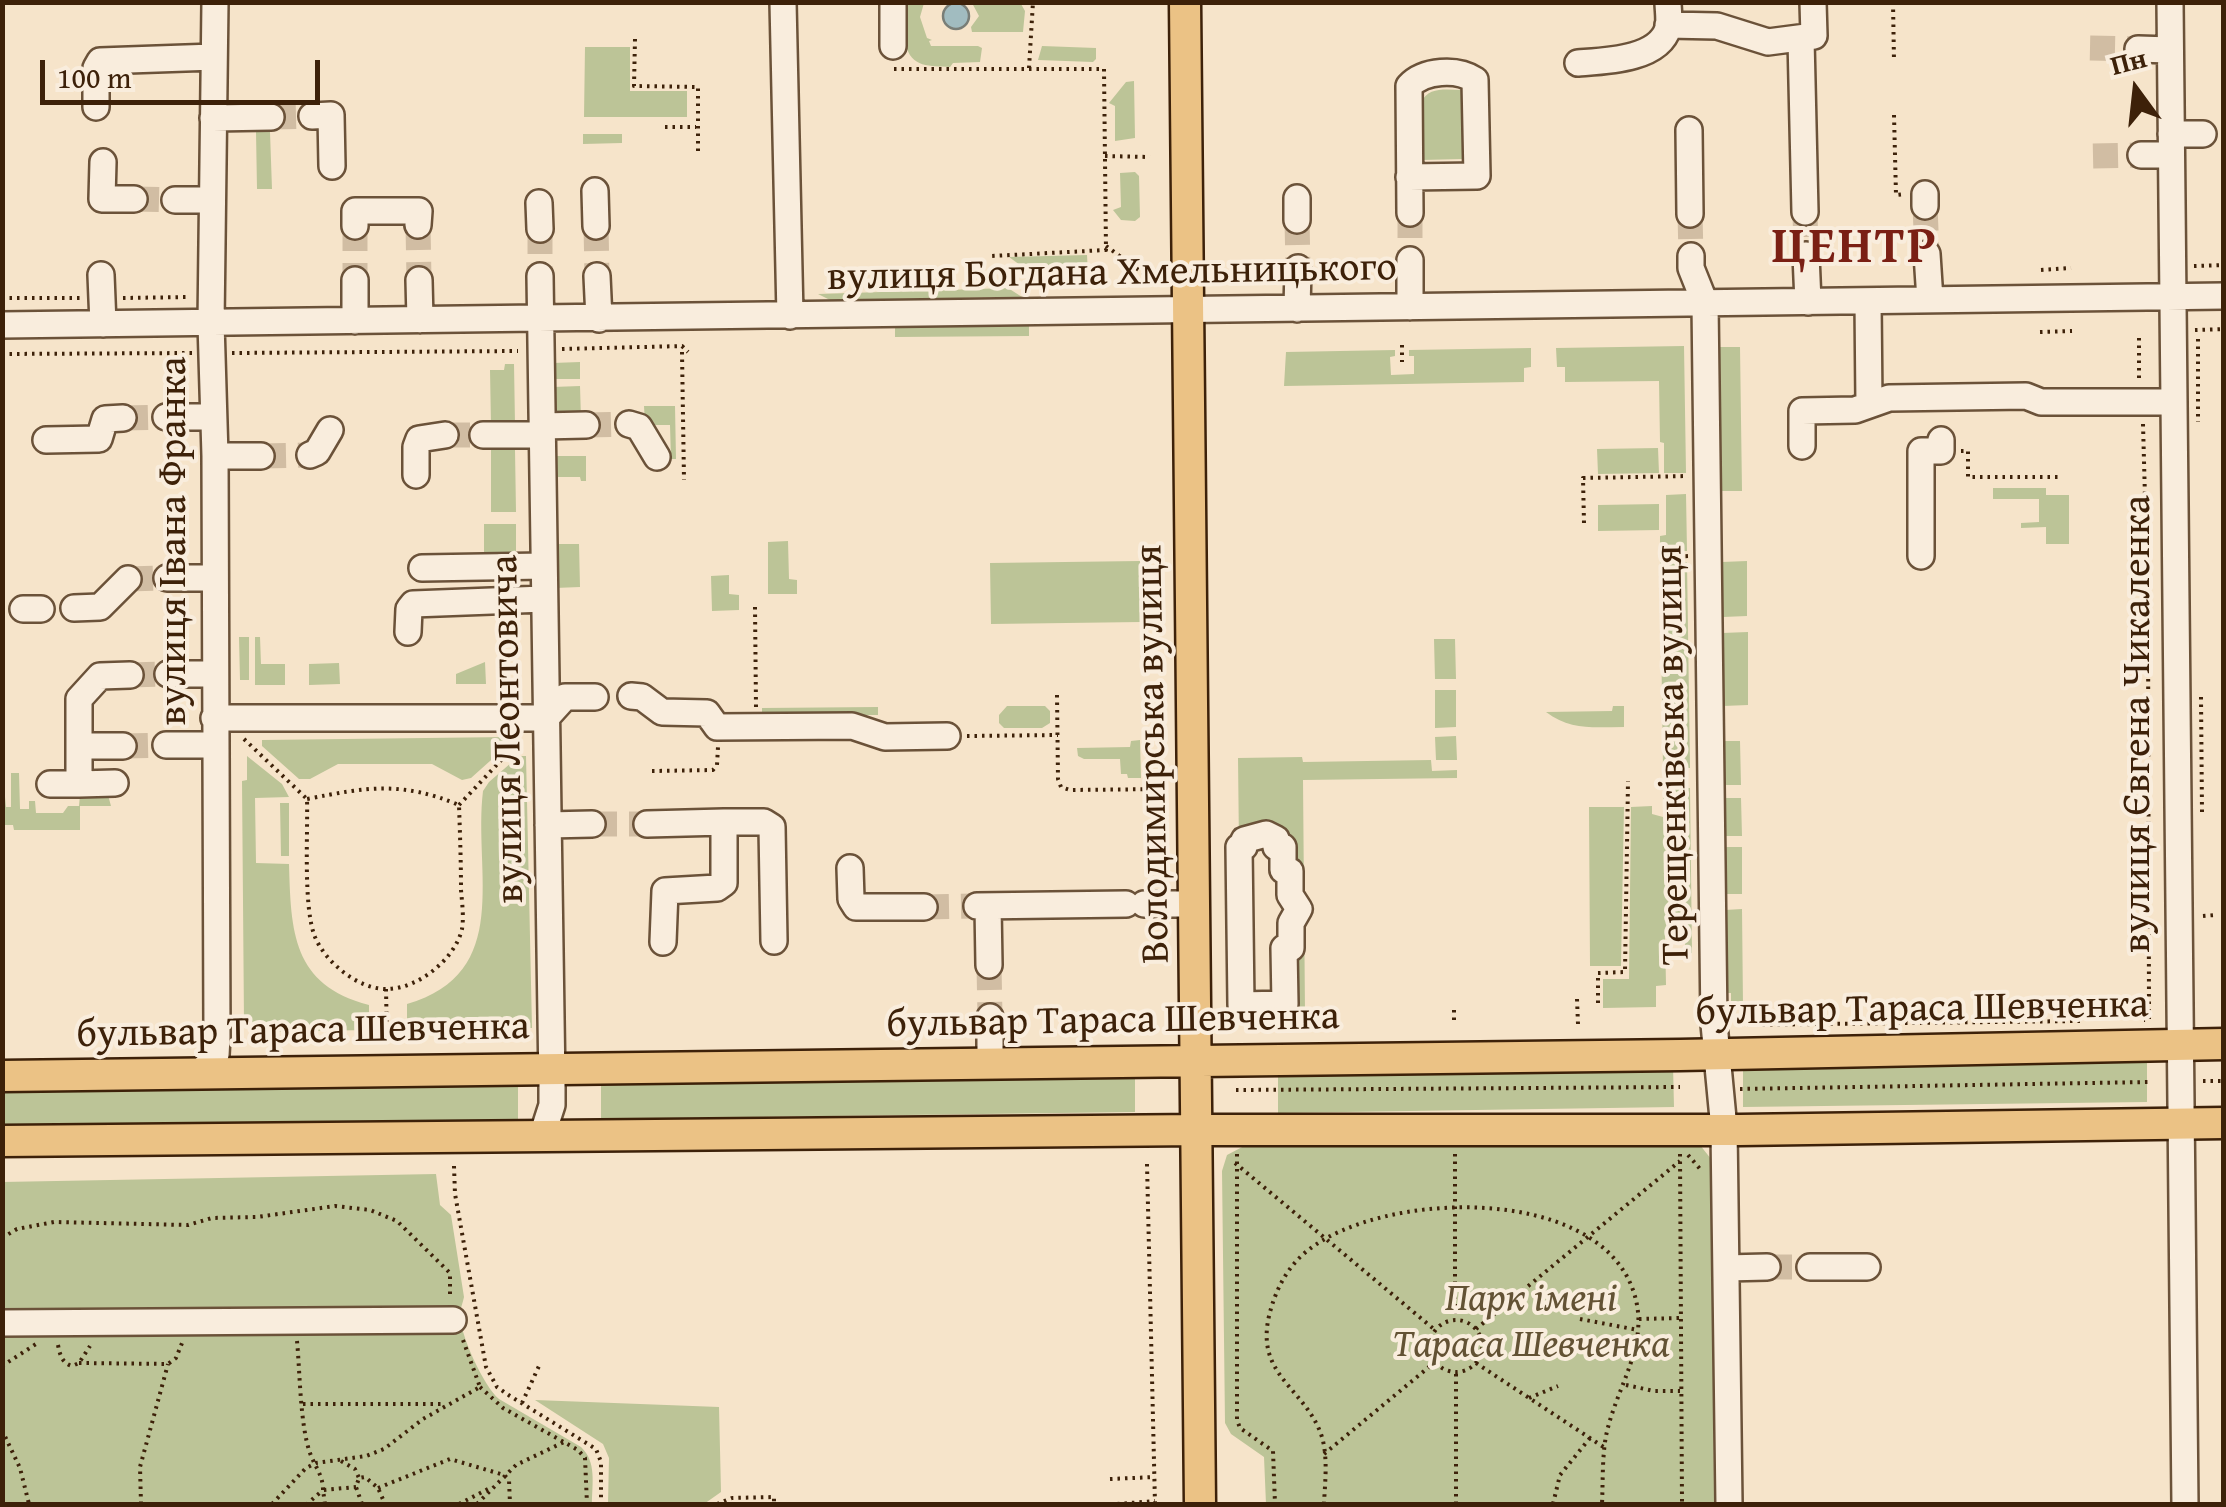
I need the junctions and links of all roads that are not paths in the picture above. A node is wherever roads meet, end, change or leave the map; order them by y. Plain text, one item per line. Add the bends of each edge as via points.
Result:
1 (215, 2) edge
2 (783, 2) edge
3 (893, 2) edge
4 (1186, 2) edge
5 (1812, 2) edge
6 (2170, 2) edge
7 (1668, 14) edge
8 (1801, 39) junction
9 (893, 46) road end
10 (2138, 49) tunnel mouth
11 (2170, 50) junction
12 (214, 57) junction
13 (1578, 63) dead end
14 (96, 106) dead end
15 (312, 116) dead end
16 (271, 117) tunnel mouth
17 (213, 118) junction
18 (1689, 130) dead end
19 (2202, 134) dead end
20 (2171, 144) junction
21 (2141, 154) tunnel mouth
22 (103, 162) dead end
23 (332, 166) dead end
24 (1409, 177) junction
25 (595, 192) dead end
26 (134, 199) tunnel mouth
27 (175, 200) tunnel mouth
28 (212, 200) junction
29 (1805, 212) tunnel mouth
30 (1410, 213) tunnel mouth
31 (1690, 214) tunnel mouth
32 (418, 225) dead end
33 (355, 226) dead end
34 (596, 226) tunnel mouth
35 (1927, 254) tunnel mouth
36 (1806, 255) tunnel mouth
37 (1691, 256) tunnel mouth
38 (1410, 260) tunnel mouth
39 (1298, 268) tunnel mouth
40 (101, 275) dead end
41 (540, 276) tunnel mouth
42 (597, 276) tunnel mouth
43 (355, 280) tunnel mouth
44 (419, 280) tunnel mouth
45 (2173, 296) junction
46 (2224, 296) edge
47 (1930, 300) junction
48 (1868, 301) junction
49 (1808, 302) junction
50 (1705, 303) junction
51 (1410, 307) junction
52 (1297, 308) junction
53 (1187, 310) junction
54 (790, 316) junction
55 (598, 319) junction
56 (420, 320) junction
57 (540, 320) junction
58 (355, 321) junction
59 (211, 323) junction
60 (103, 324) junction
61 (2, 325) edge
62 (2174, 402) junction
63 (1870, 405) junction
64 (213, 417) junction
65 (123, 418) tunnel mouth
66 (166, 418) tunnel mouth
67 (629, 424) dead end
68 (586, 425) tunnel mouth
69 (1941, 427) junction
70 (330, 430) dead end
71 (542, 430) junction
72 (483, 435) tunnel mouth
73 (445, 436) tunnel mouth
74 (46, 440) dead end
75 (1802, 446) dead end
76 (310, 455) dead end
77 (214, 456) junction
78 (261, 456) tunnel mouth
79 (657, 457) dead end
80 (416, 475) dead end
81 (1921, 556) dead end
82 (544, 566) junction
83 (422, 568) dead end
84 (167, 578) tunnel mouth
85 (214, 578) junction
86 (128, 579) tunnel mouth
87 (544, 598) junction
88 (74, 608) dead end
89 (408, 632) dead end
90 (130, 674) tunnel mouth
91 (168, 674) tunnel mouth
92 (215, 674) junction
93 (631, 696) dead end
94 (595, 697) dead end
95 (546, 718) junction
96 (226, 725) junction
97 (957, 736) road end
98 (166, 745) tunnel mouth
99 (225, 745) junction
100 (78, 746) junction
101 (124, 746) tunnel mouth
102 (50, 784) dead end
103 (79, 784) junction
104 (115, 784) dead end
105 (724, 822) junction
106 (592, 824) tunnel mouth
107 (648, 824) tunnel mouth
108 (548, 825) junction
109 (1239, 848) joint
110 (850, 868) dead end
111 (1195, 904) junction
112 (924, 907) tunnel mouth
113 (774, 941) dead end
114 (664, 942) dead end
115 (989, 965) tunnel mouth
116 (990, 1017) tunnel mouth
117 (2179, 1044) junction
118 (2224, 1044) edge
119 (1717, 1054) junction
120 (1198, 1060) junction
121 (990, 1063) junction
122 (551, 1068) junction
123 (200, 1073) junction
124 (2, 1076) edge
125 (2224, 1123) edge
126 (2180, 1124) junction
127 (1199, 1130) junction
128 (1724, 1130) junction
129 (542, 1136) junction
130 (2, 1141) edge
131 (1868, 1266) dead end
132 (1767, 1267) tunnel mouth
133 (1810, 1267) tunnel mouth
134 (1726, 1268) junction
135 (453, 1320) road end
136 (2, 1323) edge
137 (1200, 1504) edge
138 (1729, 1504) edge
139 (2185, 1504) edge

1 - 12 street, вулиця Івана Франка
2 - 54 street
3 - 9 street
4 - 53 main road, Володимирська вулиця
5 - 8 street via 1814,36
6 - 11 street, вулиця Євгена Чикаленка
7 - 8 street via 1768,42
7 - 13 street via 1660,41 1642,51
8 - 29 street
10 - 11 street
11 - 20 street, вулиця Євгена Чикаленка
12 - 14 street via 100,61
12 - 17 street, вулиця Івана Франка
15 - 23 street via 331,115
16 - 17 street
17 - 28 street, вулиця Івана Франка
18 - 31 street
19 - 20 street
20 - 21 street
20 - 45 street, вулиця Євгена Чикаленка
22 - 26 street via 102,199
24 - 24 street via 1410,86 1430,74 1466,74 1474,80 1477,176
24 - 30 street
25 - 34 street
27 - 28 street
28 - 59 street, вулиця Івана Франка
32 - 33 street via 419,212 355,211
35 - 47 street
36 - 49 street
37 - 50 street, Терещенківська вулиця
38 - 51 street
39 - 52 street
40 - 60 street
41 - 57 street, вулиця Леонтовича
42 - 55 street
43 - 58 street
44 - 56 street
45 - 46 street, вулиця Богдана Хмельницького
45 - 47 street, вулиця Богдана Хмельницького
45 - 62 street, вулиця Євгена Чикаленка
47 - 48 street, вулиця Богдана Хмельницького
48 - 49 street, вулиця Богдана Хмельницького
48 - 63 street
49 - 50 street, вулиця Богдана Хмельницького
50 - 51 street, вулиця Богдана Хмельницького
50 - 119 street, Терещенківська вулиця
51 - 52 street, вулиця Богдана Хмельницького
52 - 53 street, вулиця Богдана Хмельницького
53 - 54 street, вулиця Богдана Хмельницького
53 - 111 main road, Володимирська вулиця
54 - 55 street, вулиця Богдана Хмельницького
55 - 57 street, вулиця Богдана Хмельницького
56 - 57 street, вулиця Богдана Хмельницького
56 - 58 street, вулиця Богдана Хмельницького
57 - 71 street, вулиця Леонтовича
58 - 59 street, вулиця Богдана Хмельницького
59 - 60 street, вулиця Богдана Хмельницького
59 - 64 street, вулиця Івана Франка
60 - 61 street, вулиця Богдана Хмельницького
62 - 69 street via 2041,402 2026,396
62 - 117 street, вулиця Євгена Чикаленка
63 - 69 street via 1889,398
63 - 75 street via 1802,411
64 - 66 street
64 - 77 street, вулиця Івана Франка
65 - 74 street via 105,419 99,438
67 - 79 street via 639,427
68 - 71 street
69 - 81 street via 1921,451
70 - 76 street
71 - 72 street
71 - 82 street, вулиця Леонтовича
73 - 80 street via 419,439
77 - 78 street
77 - 85 street, вулиця Івана Франка
82 - 83 street
82 - 87 street, вулиця Леонтовича
84 - 85 street
85 - 92 street, вулиця Івана Франка
86 - 88 street via 100,607
87 - 89 street via 413,604
87 - 95 street, вулиця Леонтовича
90 - 100 street via 100,676 80,694
91 - 92 street
92 - 96 street, вулиця Івана Франка
93 - 97 street via 662,712 704,712 717,728 852,726 888,738
94 - 95 street via 565,697
95 - 96 street
95 - 108 street, вулиця Леонтовича
96 - 99 street, вулиця Івана Франка
98 - 99 street
99 - 123 street, вулиця Івана Франка via 216,1056
100 - 101 street
100 - 103 street
102 - 103 street
103 - 104 street
105 - 107 street
105 - 113 street via 772,827
105 - 114 street via 724,882 665,891
106 - 108 street
108 - 122 street, вулиця Леонтовича
109 - 109 street via 1241,1005 1285,1004 1284,948 1291,948 1298,909 1290,895 1290,870 1283,870 1282,847 1271,836 1254,834
110 - 112 street via 856,907
111 - 115 street via 983,906
111 - 120 main road, Володимирська вулиця
116 - 121 street
117 - 118 main road, бульвар Тараса Шевченка
117 - 119 main road, бульвар Тараса Шевченка
117 - 126 street, вулиця Євгена Чикаленка
119 - 120 main road, бульвар Тараса Шевченка
119 - 128 street, Терещенківська вулиця
120 - 121 main road, бульвар Тараса Шевченка
120 - 127 main road, Володимирська вулиця
121 - 122 main road, бульвар Тараса Шевченка
122 - 123 main road, бульвар Тараса Шевченка
122 - 129 street, вулиця Леонтовича via 552,1105
123 - 124 main road, бульвар Тараса Шевченка
125 - 126 main road
126 - 128 main road
126 - 139 street, вулиця Євгена Чикаленка
127 - 128 main road
127 - 129 main road
127 - 137 main road, Володимирська вулиця
128 - 134 street, Терещенківська вулиця
129 - 130 main road
131 - 133 street
132 - 134 street
134 - 138 street, Терещенківська вулиця
135 - 136 street

